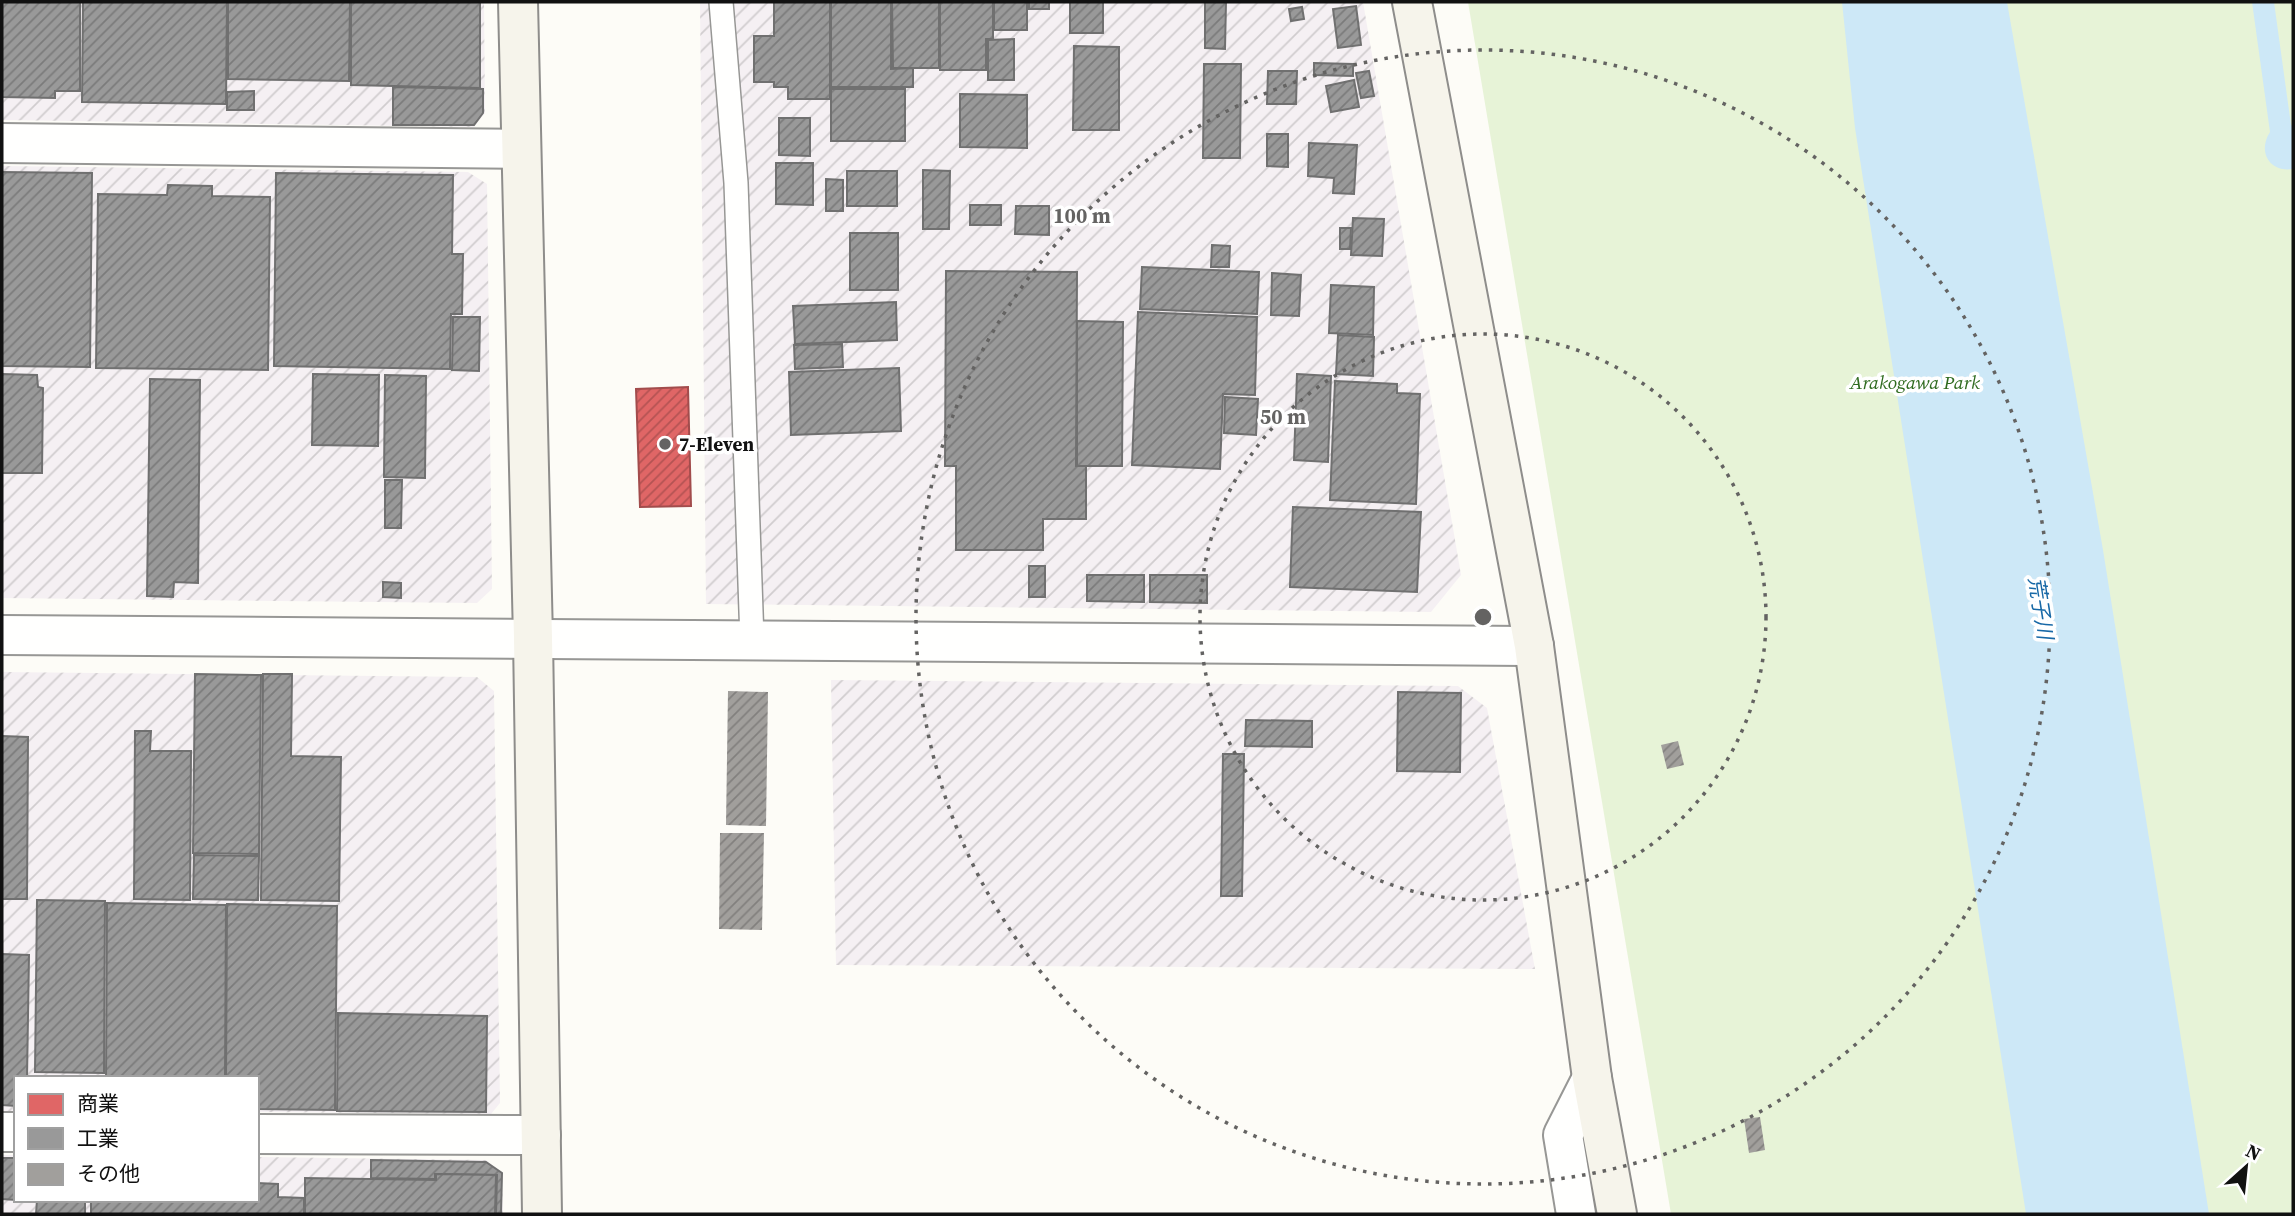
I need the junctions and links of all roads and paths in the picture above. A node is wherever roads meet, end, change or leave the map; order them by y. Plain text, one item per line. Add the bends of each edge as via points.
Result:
1 (518, 2) edge
2 (721, 2) edge
3 (1412, 2) edge
4 (2, 143) edge
5 (521, 149) junction
6 (2, 635) edge
7 (533, 638) junction
8 (752, 640) junction
9 (1534, 646) junction
10 (1592, 1078) junction
11 (259, 1134) edge
12 (541, 1135) junction
13 (542, 1214) edge
14 (1576, 1214) edge
15 (1618, 1214) edge

1 - 5 street
2 - 8 lane via 736,183
3 - 9 street
4 - 5 street
5 - 7 street
6 - 7 street
7 - 8 street
7 - 12 street
8 - 9 street
9 - 10 street
10 - 14 street via 1563,1135
10 - 15 street
11 - 12 street
12 - 13 street

